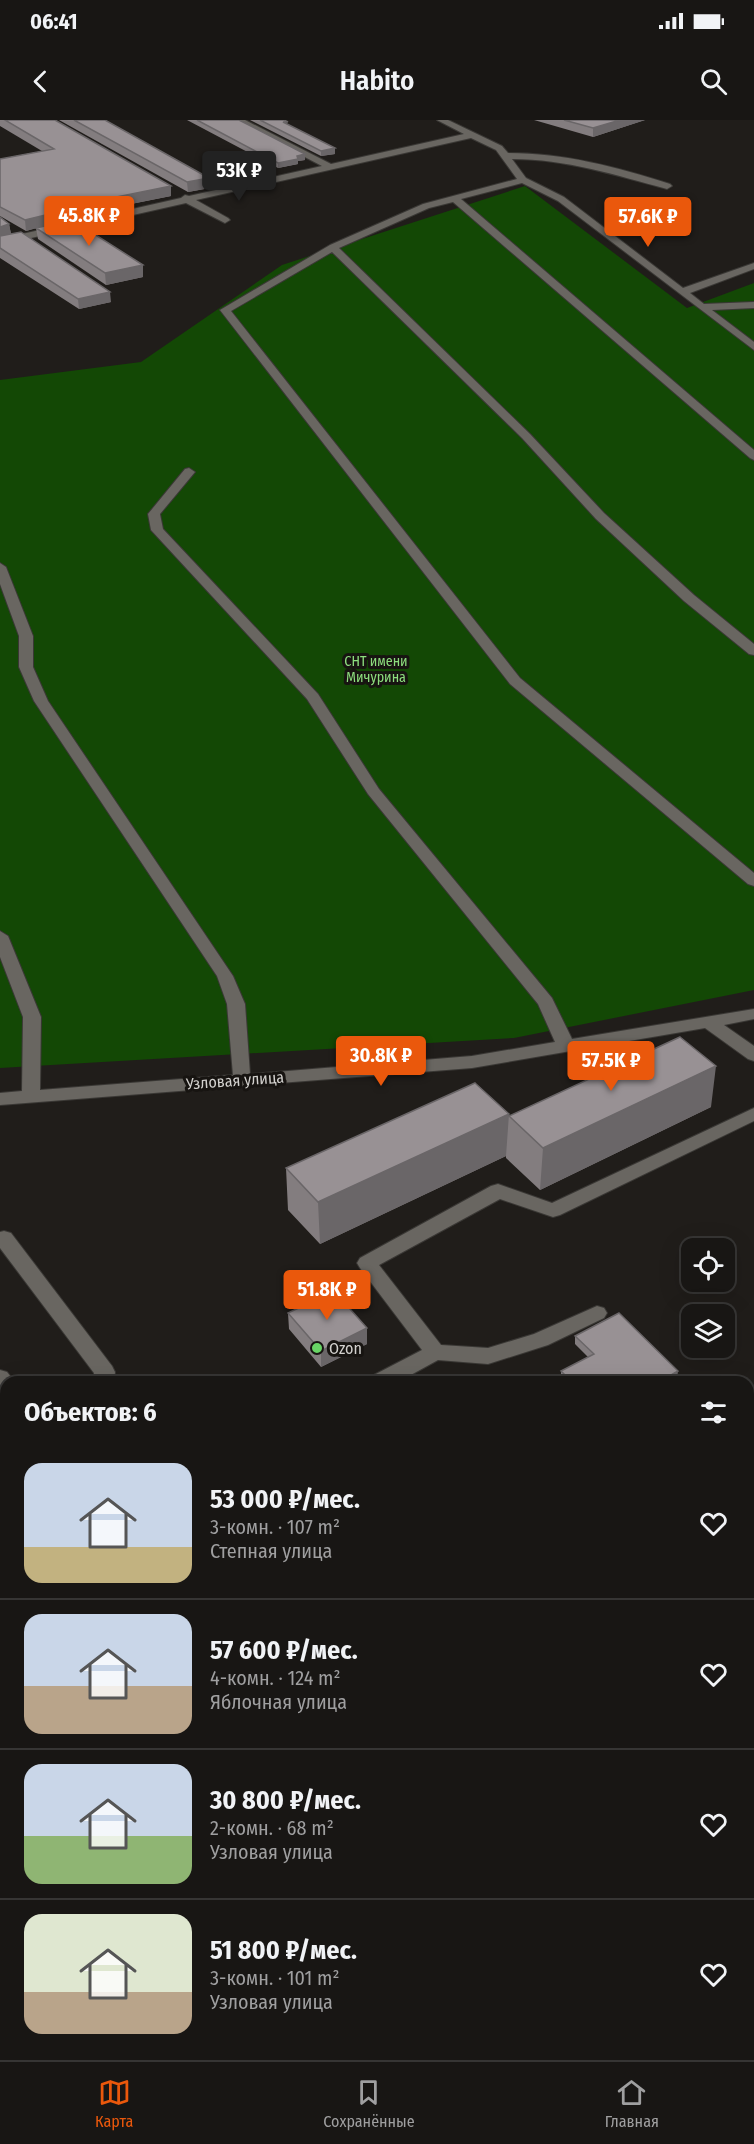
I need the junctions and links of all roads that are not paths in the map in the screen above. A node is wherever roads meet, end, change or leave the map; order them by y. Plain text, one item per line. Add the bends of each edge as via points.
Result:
1 (238, 120) edge
2 (441, 120) edge
3 (472, 135) junction
4 (505, 156) junction
5 (330, 167) junction
6 (523, 180) junction
7 (667, 186) dead end
8 (178, 195) dead end
9 (454, 198) junction
10 (189, 201) junction
11 (225, 220) dead end
12 (8, 225) edge
13 (24, 236) junction
14 (0, 242) edge
15 (34, 243) edge
16 (333, 247) junction
17 (754, 266) edge
18 (682, 292) junction
19 (754, 306) edge
20 (702, 307) junction
21 (754, 347) edge
22 (754, 456) edge
23 (189, 472) dead end
24 (0, 567) edge
25 (754, 651) edge
26 (754, 881) edge
27 (0, 936) edge
28 (754, 1014) edge
29 (709, 1022) junction
30 (566, 1046) junction
31 (754, 1055) edge
32 (242, 1080) junction
33 (31, 1096) junction
34 (0, 1099) edge
35 (754, 1114) edge
36 (0, 1241) edge
37 (597, 1313) dead end
38 (435, 1352) junction
39 (105, 1376) edge
40 (390, 1376) edge

1 - 5 street
2 - 3 street
3 - 4 street via 499,148
3 - 5 street
4 - 6 street
4 - 7 street via 552,156
5 - 10 street
6 - 9 street
6 - 18 street via 561,199
8 - 10 street
9 - 16 street via 426,206
9 - 22 street
10 - 11 street
10 - 13 street
12 - 13 street
13 - 14 street
13 - 15 street
16 - 25 street via 526,436 600,516
16 - 26 street via 225,310 515,681
17 - 18 street
18 - 20 street
19 - 20 street
20 - 21 street
23 - 30 street via 154,514 157,530 313,697 373,791 546,1002
24 - 32 street via 26,636 26,667 41,701 225,976 236,1004
27 - 33 street via 32,1017
28 - 29 street, Узловая улица
29 - 30 street, Узловая улица
29 - 31 street
30 - 32 street, Узловая улица via 472,1062
32 - 33 street, Узловая улица
33 - 34 street, Узловая улица
35 - 38 street via 553,1210 498,1191 367,1263
36 - 39 street via 4,1238
37 - 38 street via 542,1340 488,1356
38 - 40 street

